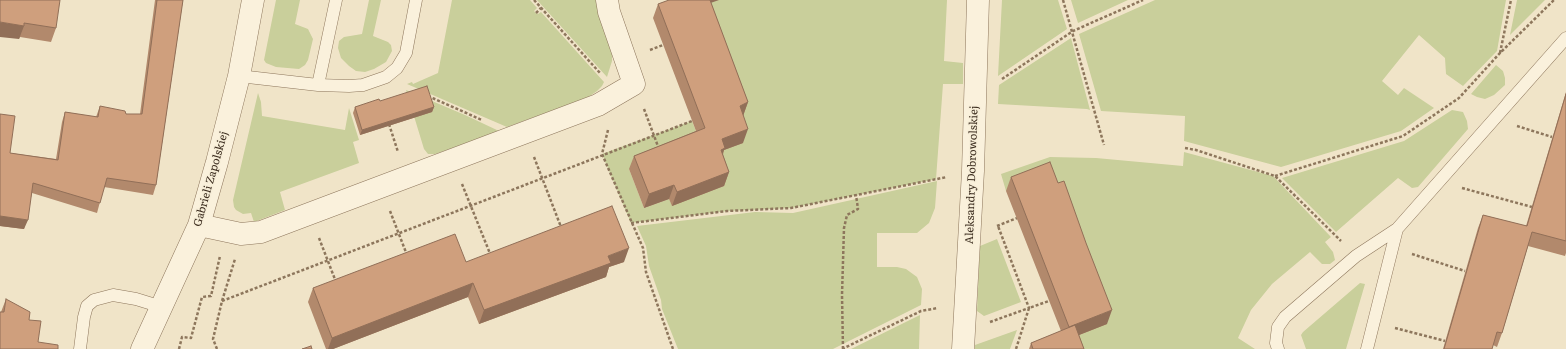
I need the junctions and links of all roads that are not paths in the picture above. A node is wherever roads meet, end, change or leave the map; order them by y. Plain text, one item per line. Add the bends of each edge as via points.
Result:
1 (253, 0) edge
2 (336, 0) edge
3 (416, 0) edge
4 (607, 0) edge
5 (978, 0) edge
6 (1566, 38) edge
7 (239, 76) junction
8 (318, 85) junction
9 (199, 225) junction
10 (1397, 229) junction
11 (162, 307) junction
12 (964, 340) edge
13 (80, 349) edge
14 (142, 349) edge
15 (1278, 349) edge
16 (1367, 349) edge

1 - 7 street, Gabrieli Zapolskiej
2 - 8 lane
3 - 8 lane via 406,53 398,68 381,79 363,85
4 - 9 street via 626,88 598,105 253,234
5 - 12 street, Aleksandry Dobrowolskiej via 973,171
6 - 10 lane
7 - 8 lane
7 - 9 street, Gabrieli Zapolskiej
9 - 11 street, Gabrieli Zapolskiej
10 - 15 lane via 1356,256 1285,318 1277,331
10 - 16 lane
11 - 13 lane via 113,295 94,300 87,306
11 - 14 street, Gabrieli Zapolskiej

